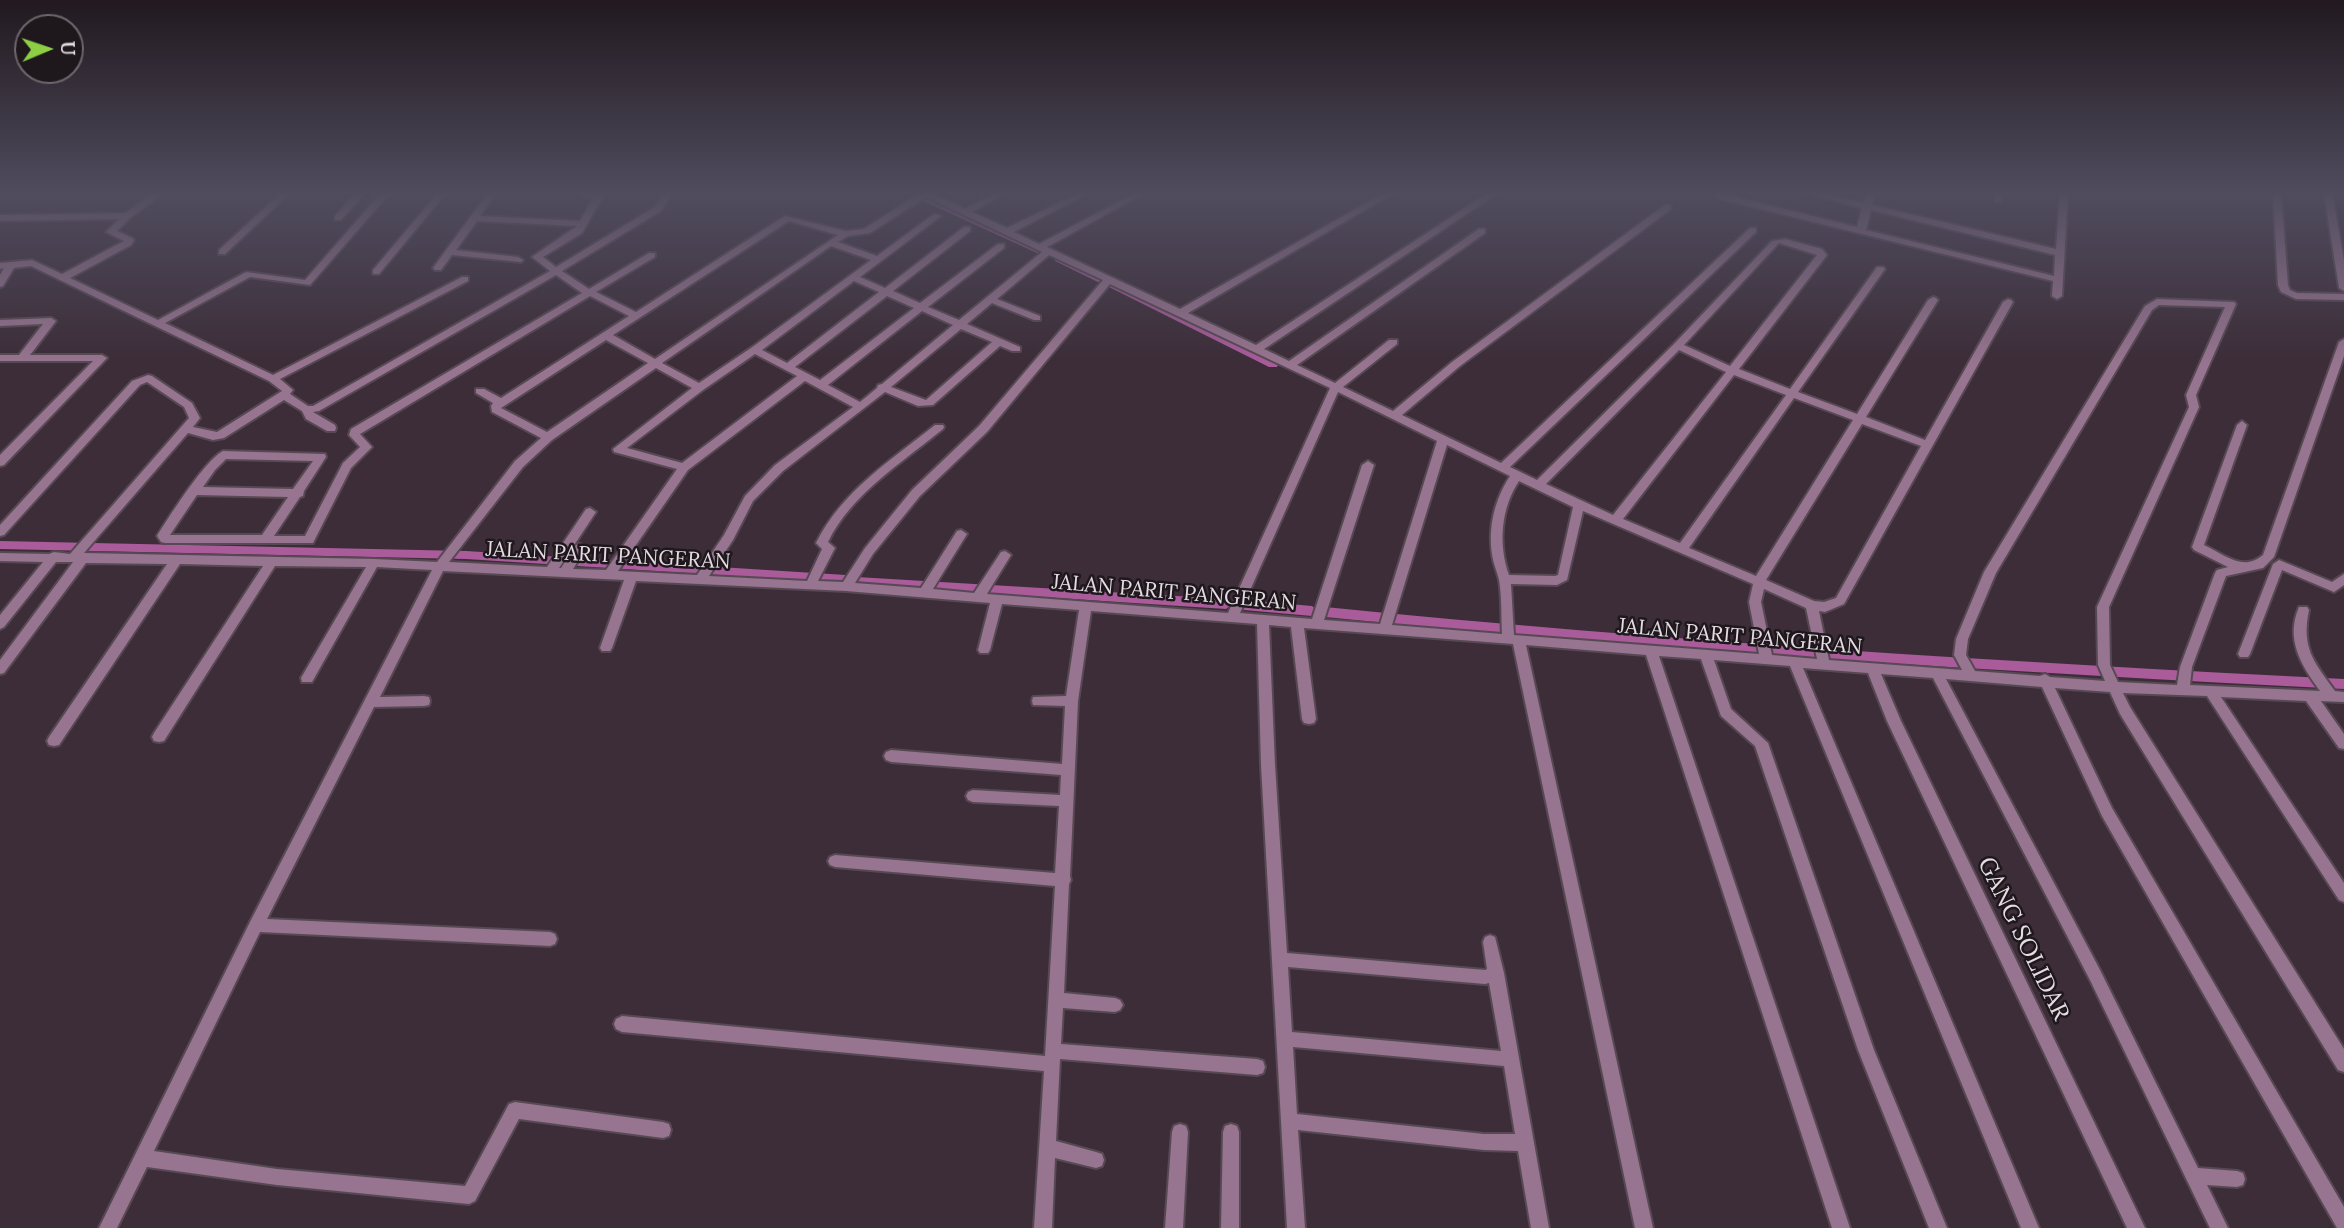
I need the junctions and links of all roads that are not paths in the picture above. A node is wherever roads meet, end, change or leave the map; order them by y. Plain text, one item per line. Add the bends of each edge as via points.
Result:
1 (114, 250) edge
2 (336, 250) edge
3 (394, 250) edge
4 (548, 250) edge
5 (590, 250) edge
6 (738, 250) edge
7 (819, 250) edge
8 (852, 250) edge
9 (890, 250) edge
10 (940, 250) edge
11 (996, 250) edge
12 (1044, 250) edge
13 (1048, 250) edge
14 (1290, 250) edge
15 (1407, 250) edge
16 (1454, 250) edge
17 (1610, 250) edge
18 (1732, 250) edge
19 (1771, 250) edge
20 (1816, 250) edge
21 (1941, 250) edge
22 (2049, 250) edge
23 (2281, 250) edge
24 (2338, 250) edge
25 (449, 252) joint
26 (2060, 253) joint
27 (652, 256) dead end
28 (878, 259) junction
29 (518, 260) dead end
30 (5, 265) edge
31 (438, 268) dead end
32 (558, 270) junction
33 (1880, 270) dead end
34 (376, 272) dead end
35 (852, 277) junction
36 (62, 278) junction
37 (465, 279) dead end
38 (1110, 279) junction
39 (2059, 280) junction
40 (0, 284) edge
41 (2344, 288) edge
42 (886, 293) junction
43 (591, 294) junction
44 (2057, 296) dead end
45 (2344, 297) edge
46 (989, 299) junction
47 (1933, 300) dead end
48 (2008, 302) dead end
49 (923, 308) junction
50 (1181, 313) junction
51 (637, 316) junction
52 (1037, 318) dead end
53 (0, 323) edge
54 (157, 324) junction
55 (958, 324) junction
56 (607, 336) junction
57 (999, 341) junction
58 (1393, 342) dead end
59 (2344, 342) edge
60 (1678, 346) junction
61 (1016, 349) dead end
62 (1257, 349) junction
63 (755, 350) junction
64 (0, 358) edge
65 (22, 358) junction
66 (655, 363) junction
67 (1290, 365) junction
68 (789, 367) junction
69 (1731, 370) junction
70 (804, 376) junction
71 (273, 379) junction
72 (822, 384) junction
73 (882, 387) junction
74 (699, 388) junction
75 (1335, 388) junction
76 (285, 391) junction
77 (480, 391) dead end
78 (1792, 393) junction
79 (501, 403) junction
80 (860, 406) junction
81 (306, 409) junction
82 (1394, 416) junction
83 (1860, 419) junction
84 (2242, 425) dead end
85 (939, 427) dead end
86 (331, 428) dead end
87 (187, 429) junction
88 (548, 437) junction
89 (1443, 440) junction
90 (1928, 444) junction
91 (0, 462) edge
92 (1368, 465) dead end
93 (684, 467) junction
94 (1502, 468) junction
95 (1517, 475) junction
96 (1539, 484) junction
97 (194, 491) junction
98 (299, 492) junction
99 (1579, 505) junction
100 (590, 512) dead end
101 (1616, 520) junction
102 (0, 532) edge
103 (961, 534) dead end
104 (266, 538) junction
105 (247, 540) junction
106 (1682, 549) junction
107 (79, 555) junction
108 (1005, 555) dead end
109 (54, 556) junction
110 (0, 557) edge
111 (177, 559) junction
112 (235, 559) junction
113 (271, 562) junction
114 (374, 563) junction
115 (564, 563) junction
116 (442, 564) junction
117 (2240, 568) junction
118 (817, 571) joint
119 (611, 572) junction
120 (705, 574) junction
121 (631, 577) junction
122 (2344, 578) edge
123 (1506, 579) junction
124 (1759, 582) junction
125 (810, 586) junction
126 (846, 587) junction
127 (982, 590) junction
128 (924, 593) junction
129 (997, 598) junction
130 (1086, 605) junction
131 (1812, 605) junction
132 (2303, 610) dead end
133 (1232, 617) junction
134 (1263, 620) junction
135 (1297, 622) junction
136 (1387, 622) junction
137 (0, 624) edge
138 (1317, 624) junction
139 (1510, 633) junction
140 (606, 648) dead end
141 (984, 650) dead end
142 (1651, 650) junction
143 (1705, 654) junction
144 (2244, 654) dead end
145 (1823, 655) junction
146 (1766, 659) junction
147 (1794, 661) junction
148 (1872, 667) junction
149 (0, 669) edge
150 (1968, 671) junction
151 (1936, 672) junction
152 (307, 678) dead end
153 (2045, 679) junction
154 (2110, 684) junction
155 (2183, 687) junction
156 (2210, 690) junction
157 (2335, 695) edge
158 (2310, 696) junction
159 (424, 701) dead end
160 (1038, 701) dead end
161 (1072, 701) junction
162 (370, 702) junction
163 (1309, 719) dead end
164 (159, 737) dead end
165 (54, 741) dead end
166 (2344, 744) edge
167 (891, 756) dead end
168 (1068, 769) junction
169 (973, 796) dead end
170 (1066, 801) junction
171 (835, 861) dead end
172 (1064, 880) junction
173 (2344, 895) edge
174 (256, 925) junction
175 (550, 939) dead end
176 (1490, 942) dead end
177 (1280, 959) junction
178 (1496, 973) junction
179 (1056, 1000) junction
180 (1115, 1005) dead end
181 (622, 1024) dead end
182 (1285, 1039) junction
183 (1510, 1057) junction
184 (1052, 1058) junction
185 (2344, 1064) edge
186 (1257, 1067) dead end
187 (1288, 1121) junction
188 (663, 1130) dead end
189 (1180, 1132) dead end
190 (1231, 1132) dead end
191 (1525, 1143) junction
192 (1047, 1147) junction
193 (143, 1158) junction
194 (1096, 1160) dead end
195 (2193, 1176) junction
196 (2236, 1179) dead end
197 (2344, 1224) edge
198 (108, 1228) edge
199 (1043, 1228) edge
200 (1174, 1228) edge
201 (1230, 1228) edge
202 (1296, 1228) edge
203 (1540, 1228) edge
204 (1644, 1228) edge
205 (1841, 1228) edge
206 (1938, 1228) edge
207 (2030, 1228) edge
208 (2136, 1228) edge
209 (2219, 1228) edge

1 - 36 street
2 - 54 street via 307,283 249,274
3 - 34 street
4 - 32 street via 537,257
5 - 32 street
6 - 51 street
7 - 66 street
8 - 28 street
9 - 28 street
10 - 42 street
11 - 49 street
12 - 46 street
13 - 38 street
14 - 50 street
15 - 62 street
16 - 67 street
17 - 82 street
18 - 94 street
19 - 60 street
20 - 69 street via 1822,255
21 - 39 street
22 - 26 street
23 - 45 street via 2286,292
24 - 41 street
25 - 29 street
25 - 31 street
26 - 39 street
27 - 43 street
28 - 35 street
30 - 36 street via 32,263
30 - 40 street
32 - 43 street
32 - 81 street via 349,391
33 - 78 street
35 - 42 street
35 - 63 street
36 - 54 street
37 - 71 street
38 - 50 street
38 - 126 street via 983,429 916,493
39 - 44 street
42 - 49 street
42 - 68 street
43 - 51 street
43 - 104 street via 355,432 367,447 346,466 311,538
46 - 52 street
46 - 55 street
47 - 83 street
48 - 90 street
49 - 55 street
49 - 72 street
50 - 62 street
51 - 56 street
53 - 65 street via 51,321
54 - 71 street
55 - 57 street
55 - 73 street
56 - 66 street
56 - 79 street
57 - 61 street
57 - 73 street via 929,403
58 - 75 street
59 - 117 street via 2267,557 2259,565
60 - 69 street
60 - 96 street
62 - 67 street
63 - 68 street
63 - 74 street
64 - 65 street
65 - 91 street via 102,358
66 - 74 street
66 - 88 street
67 - 75 street
68 - 70 street
69 - 78 street
69 - 101 street
70 - 72 street
70 - 93 street
71 - 76 street
72 - 80 street
73 - 80 street
74 - 93 street via 618,449
75 - 82 street
75 - 133 street
76 - 81 street
76 - 87 street via 220,435
77 - 79 street
78 - 83 street
78 - 106 street
79 - 88 street via 496,410
80 - 120 street via 779,468 749,499
81 - 86 street via 310,417
82 - 89 street
83 - 90 street
83 - 124 street
84 - 117 street via 2198,547
85 - 118 street via 852,500 826,531 821,543 829,548
87 - 102 street via 195,418 188,405 148,378 136,383
87 - 107 street
88 - 116 street via 519,464
89 - 94 street
89 - 136 street
90 - 131 street via 1840,601 1825,607
92 - 138 street
93 - 119 street
94 - 95 street
95 - 96 street
95 - 123 street via 1505,490 1498,527 1498,562
96 - 99 street
97 - 98 street
97 - 98 street via 223,455 321,457
97 - 105 street via 165,539
98 - 104 street
99 - 101 street
99 - 123 street via 1563,577 1558,581
100 - 115 street
101 - 106 street
103 - 128 street
104 - 105 street
105 - 112 street
106 - 124 street
107 - 109 street, JALAN PARIT PANGERAN
107 - 111 street, JALAN PARIT PANGERAN
107 - 149 street
108 - 127 street
109 - 110 street, JALAN PARIT PANGERAN
109 - 137 street
111 - 112 street, JALAN PARIT PANGERAN
111 - 165 street
112 - 113 street, JALAN PARIT PANGERAN
113 - 114 street, JALAN PARIT PANGERAN
113 - 164 street
114 - 116 street, JALAN PARIT PANGERAN
114 - 152 street
115 - 116 street, JALAN PARIT PANGERAN
115 - 119 street, JALAN PARIT PANGERAN
116 - 162 street
117 - 155 street via 2221,573
118 - 125 street
119 - 121 street, JALAN PARIT PANGERAN
120 - 121 street, JALAN PARIT PANGERAN
120 - 125 street, JALAN PARIT PANGERAN
121 - 140 street
122 - 144 street via 2334,588 2279,564
123 - 139 street
124 - 131 street
124 - 146 street via 1755,602
125 - 126 street, JALAN PARIT PANGERAN
126 - 128 street, JALAN PARIT PANGERAN
127 - 128 street, JALAN PARIT PANGERAN
127 - 129 street, JALAN PARIT PANGERAN
129 - 130 street, JALAN PARIT PANGERAN
129 - 141 street
130 - 133 street, JALAN PARIT PANGERAN
130 - 161 street
131 - 145 street
132 - 157 street via 2299,648
133 - 134 street, JALAN PARIT PANGERAN
134 - 135 street, JALAN PARIT PANGERAN
134 - 177 street
135 - 138 street, JALAN PARIT PANGERAN
135 - 163 street
136 - 138 street, JALAN PARIT PANGERAN
136 - 139 street, JALAN PARIT PANGERAN
139 - 142 street, JALAN PARIT PANGERAN
139 - 204 street
142 - 143 street, JALAN PARIT PANGERAN
142 - 205 street
143 - 146 street, JALAN PARIT PANGERAN
143 - 206 street via 1726,712 1761,743 1866,1050
145 - 147 street, JALAN PARIT PANGERAN
145 - 148 street, JALAN PARIT PANGERAN
146 - 147 street, JALAN PARIT PANGERAN
147 - 207 street
148 - 151 street, JALAN PARIT PANGERAN
148 - 208 street, GANG SOLIDAR
150 - 151 street, JALAN PARIT PANGERAN
150 - 153 street, JALAN PARIT PANGERAN
150 - 154 street via 1960,655 1962,639 1990,572 2148,308 2157,302 2227,302 2233,308 2191,395 2194,407 2103,607 2104,665
151 - 195 street via 2101,987
153 - 154 street, JALAN PARIT PANGERAN
153 - 197 street via 2107,812
154 - 155 street, JALAN PARIT PANGERAN
154 - 185 street
155 - 156 street, JALAN PARIT PANGERAN
156 - 158 street, JALAN PARIT PANGERAN
156 - 173 street
157 - 158 street, JALAN PARIT PANGERAN
158 - 166 street
159 - 162 street
160 - 161 street
161 - 168 street
162 - 174 street
167 - 168 street
168 - 170 street
169 - 170 street
170 - 172 street
171 - 172 street
172 - 179 street
174 - 175 street
174 - 193 street
176 - 178 street
177 - 178 street via 1485,977
177 - 182 street
178 - 183 street
179 - 180 street
179 - 184 street
181 - 184 street
182 - 183 street
182 - 187 street
183 - 191 street
184 - 186 street
184 - 192 street
187 - 191 street
187 - 202 street
188 - 193 street via 515,1110 469,1195 277,1177
189 - 200 street
190 - 201 street
191 - 203 street
192 - 194 street
192 - 199 street
193 - 198 street
195 - 196 street
195 - 209 street

